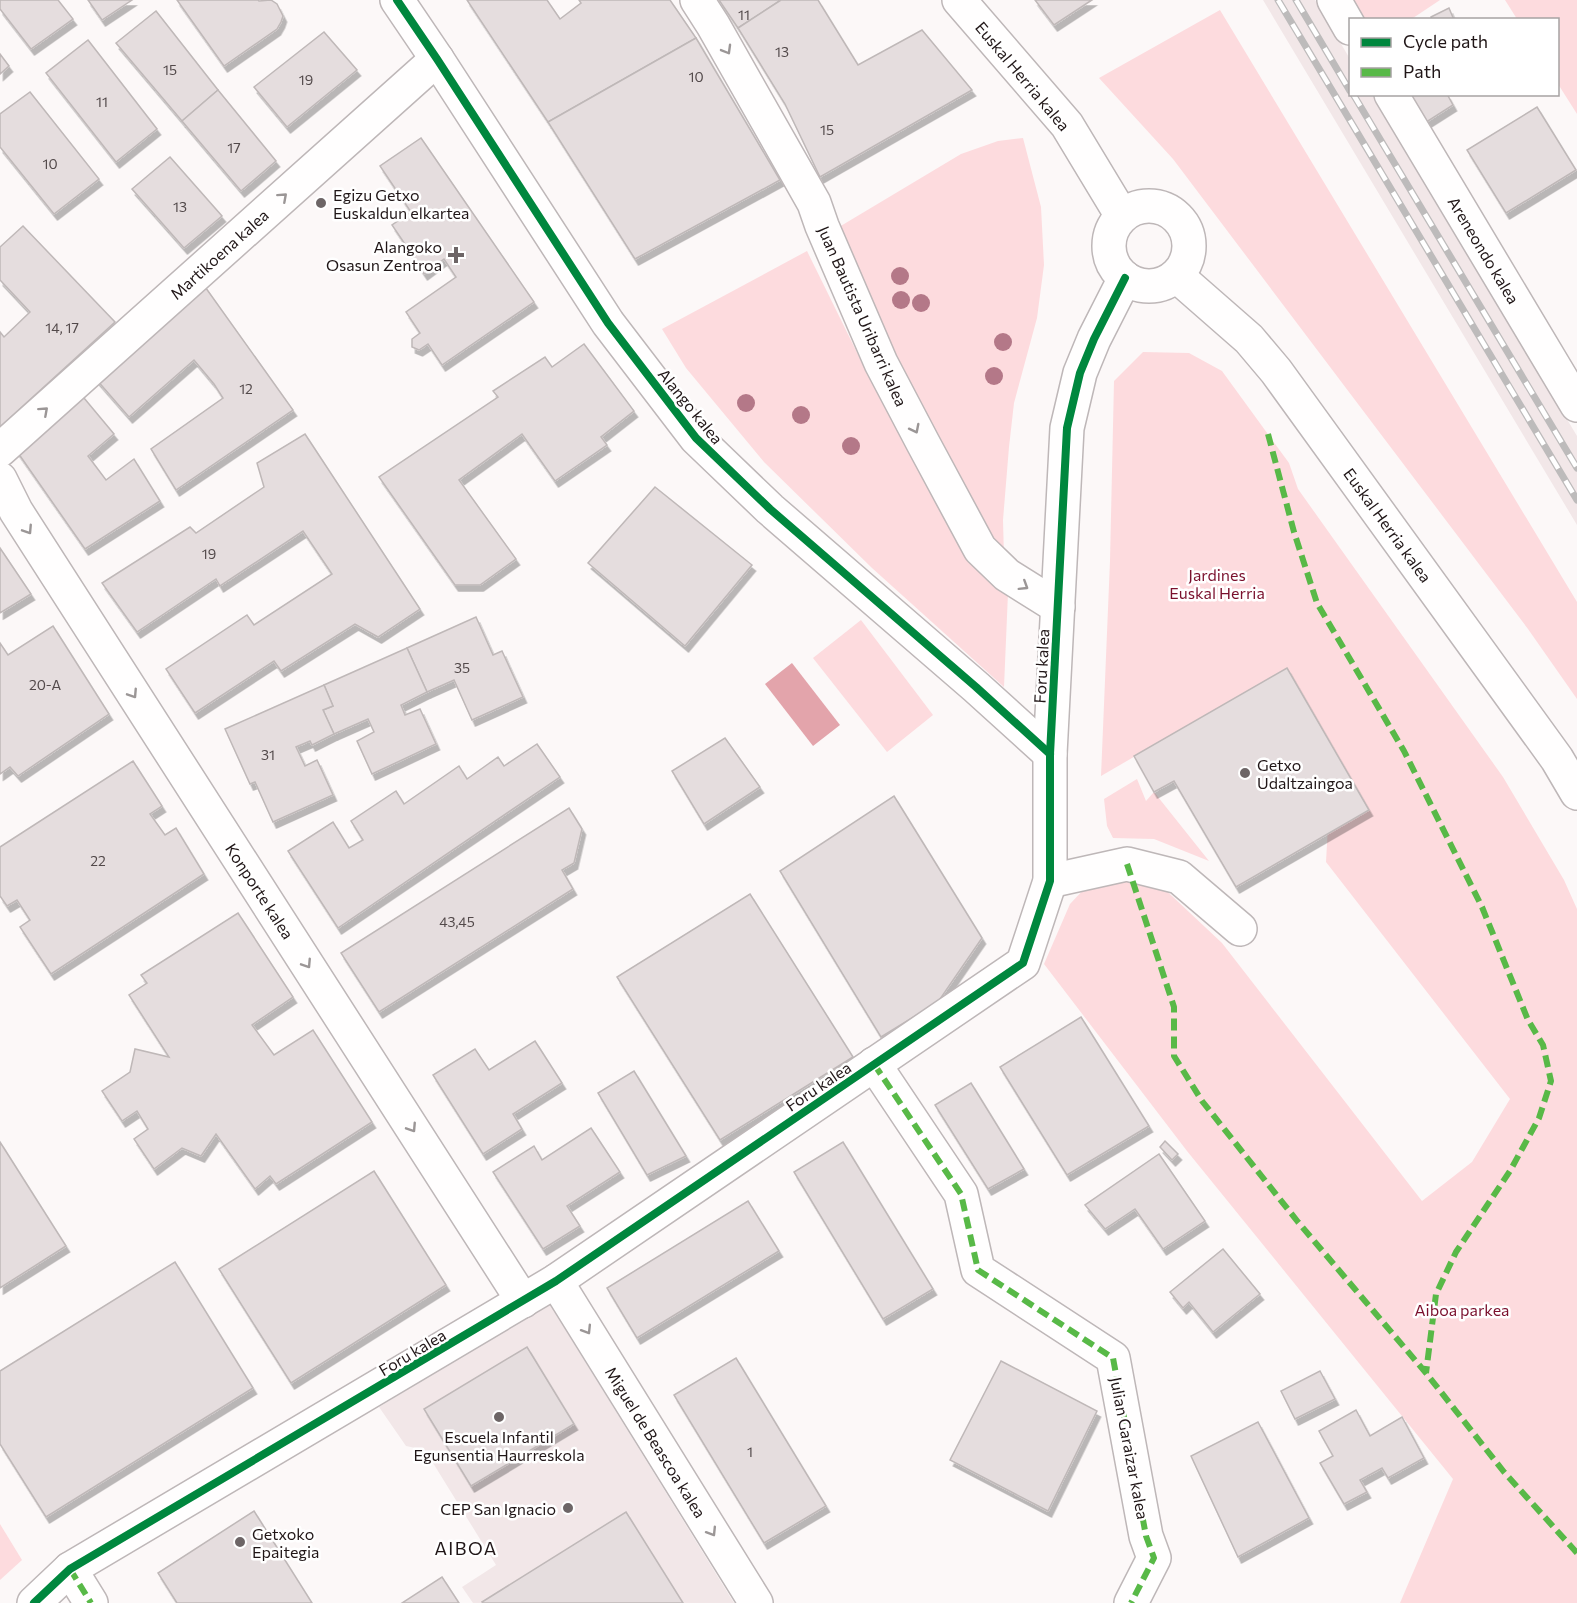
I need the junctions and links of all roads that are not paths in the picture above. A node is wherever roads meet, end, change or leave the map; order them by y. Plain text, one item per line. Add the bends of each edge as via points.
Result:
1 (397, 0) edge
2 (697, 0) edge
3 (959, 0) edge
4 (1334, 0) edge
5 (1349, 25) edge
6 (437, 59) junction
7 (1392, 96) edge
8 (1122, 216) junction
9 (1177, 276) junction
10 (1125, 278) junction
11 (1577, 405) edge
12 (0, 450) edge
13 (0, 479) edge
14 (1058, 607) junction
15 (1050, 754) junction
16 (1577, 793) edge
17 (1050, 881) junction
18 (1240, 929) dead end
19 (874, 1064) junction
20 (556, 1281) junction
21 (523, 1301) junction
22 (70, 1569) junction
23 (34, 1603) edge
24 (91, 1603) edge
25 (756, 1603) edge
26 (1131, 1603) edge

1 - 6 street, Alango kalea
2 -> 14 street, Juan Bautista Uribarri kalea via 814,203 881,363 980,549 1008,575
3 - 8 street, Euskal Herria kalea via 1067,125
4 - 5 street
12 -> 6 street, Martikoena kalea
6 - 15 street, Alango kalea via 608,324 696,438 770,509
7 - 11 street, Areneondo kalea
8 - 9 street via 1148,205 1162,207 1184,224 1190,251
8 - 10 street via 1109,237 1109,250 1112,262
9 - 10 street via 1153,286 1141,286
9 - 16 street, Euskal Herria kalea via 1250,339 1276,371 1557,759
10 - 14 street, Foru kalea via 1080,373 1067,428
13 -> 21 street, Konporte kalea via 28,531
14 - 15 street, Foru kalea
15 - 17 street, Foru kalea
17 - 18 street via 1126,864 1179,876
17 - 19 street, Foru kalea via 1023,963
19 - 20 street, Foru kalea
19 - 26 street, Julian Garaizar kalea via 961,1194 978,1270 1113,1358 1146,1536 1154,1558
20 - 21 street, Foru kalea
20 -> 25 street, Miguel de Beascoa kalea
21 - 22 street, Foru kalea
22 - 23 street, Foru kalea
22 - 24 street

